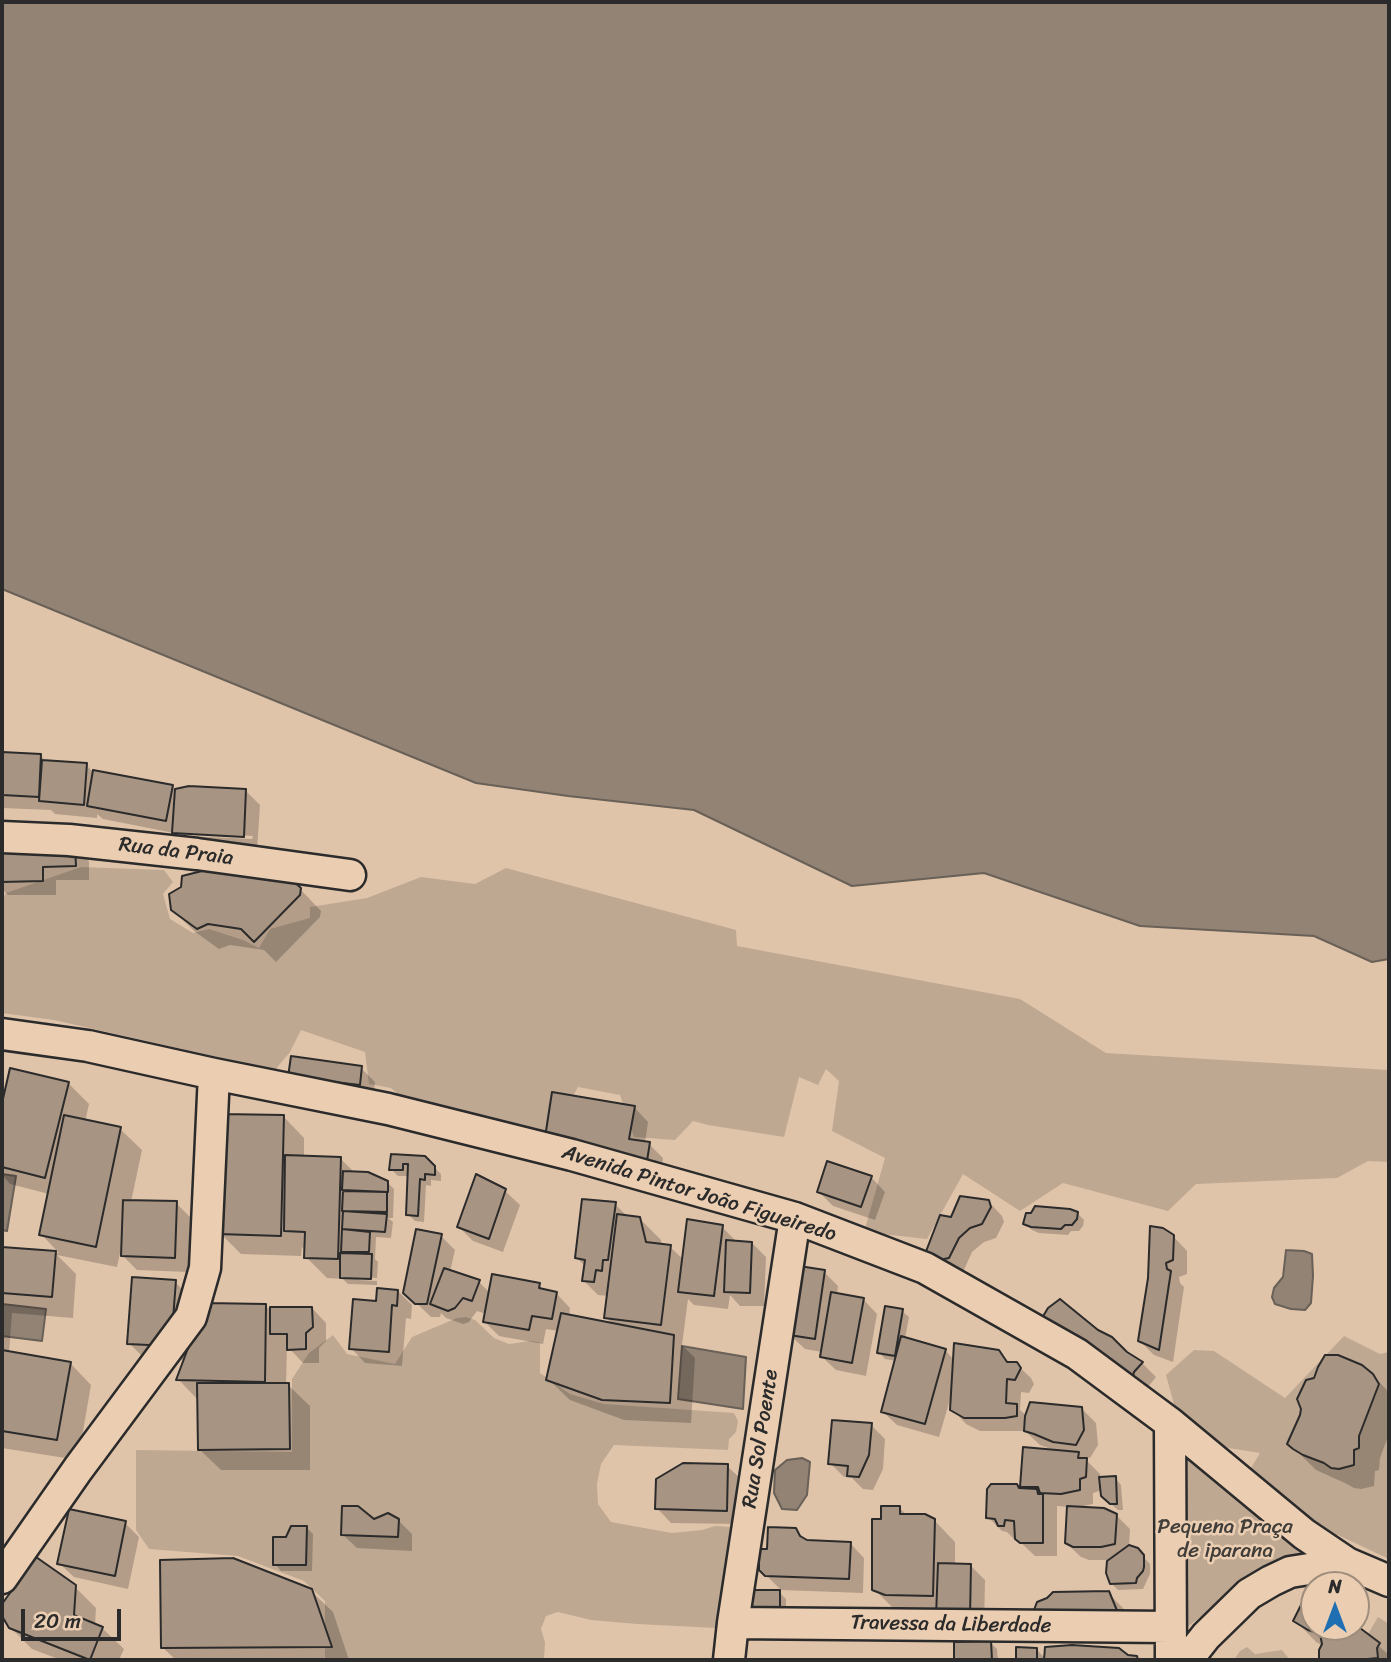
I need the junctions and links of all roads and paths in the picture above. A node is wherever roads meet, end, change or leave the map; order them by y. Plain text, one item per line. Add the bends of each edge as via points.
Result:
1 (2, 837) edge
2 (349, 875) dead end
3 (2, 1034) edge
4 (214, 1074) junction
5 (795, 1218) junction
6 (1170, 1423) junction
7 (1347, 1563) junction
8 (2, 1578) edge
9 (1389, 1581) edge
10 (733, 1623) junction
11 (1170, 1627) junction
12 (729, 1660) edge
13 (1171, 1660) edge
14 (1187, 1660) edge

1 - 2 street, Rua da Praia via 171,851
3 - 4 street, Avenida Pintor João Figueiredo via 88,1046
4 - 5 street, Avenida Pintor João Figueiredo via 388,1109
4 - 8 street via 205,1268 191,1317
5 - 6 street, Avenida Pintor João Figueiredo via 925,1268 1077,1354
5 - 10 street, Rua Sol Poente
6 - 7 street, Avenida Pintor João Figueiredo via 1304,1534
6 - 11 street
7 - 9 street, Avenida Pintor João Figueiredo
7 - 14 street via 1290,1572 1249,1594
10 - 11 street, Travessa da Liberdade
10 - 12 street, Rua Sol Poente
11 - 13 street

